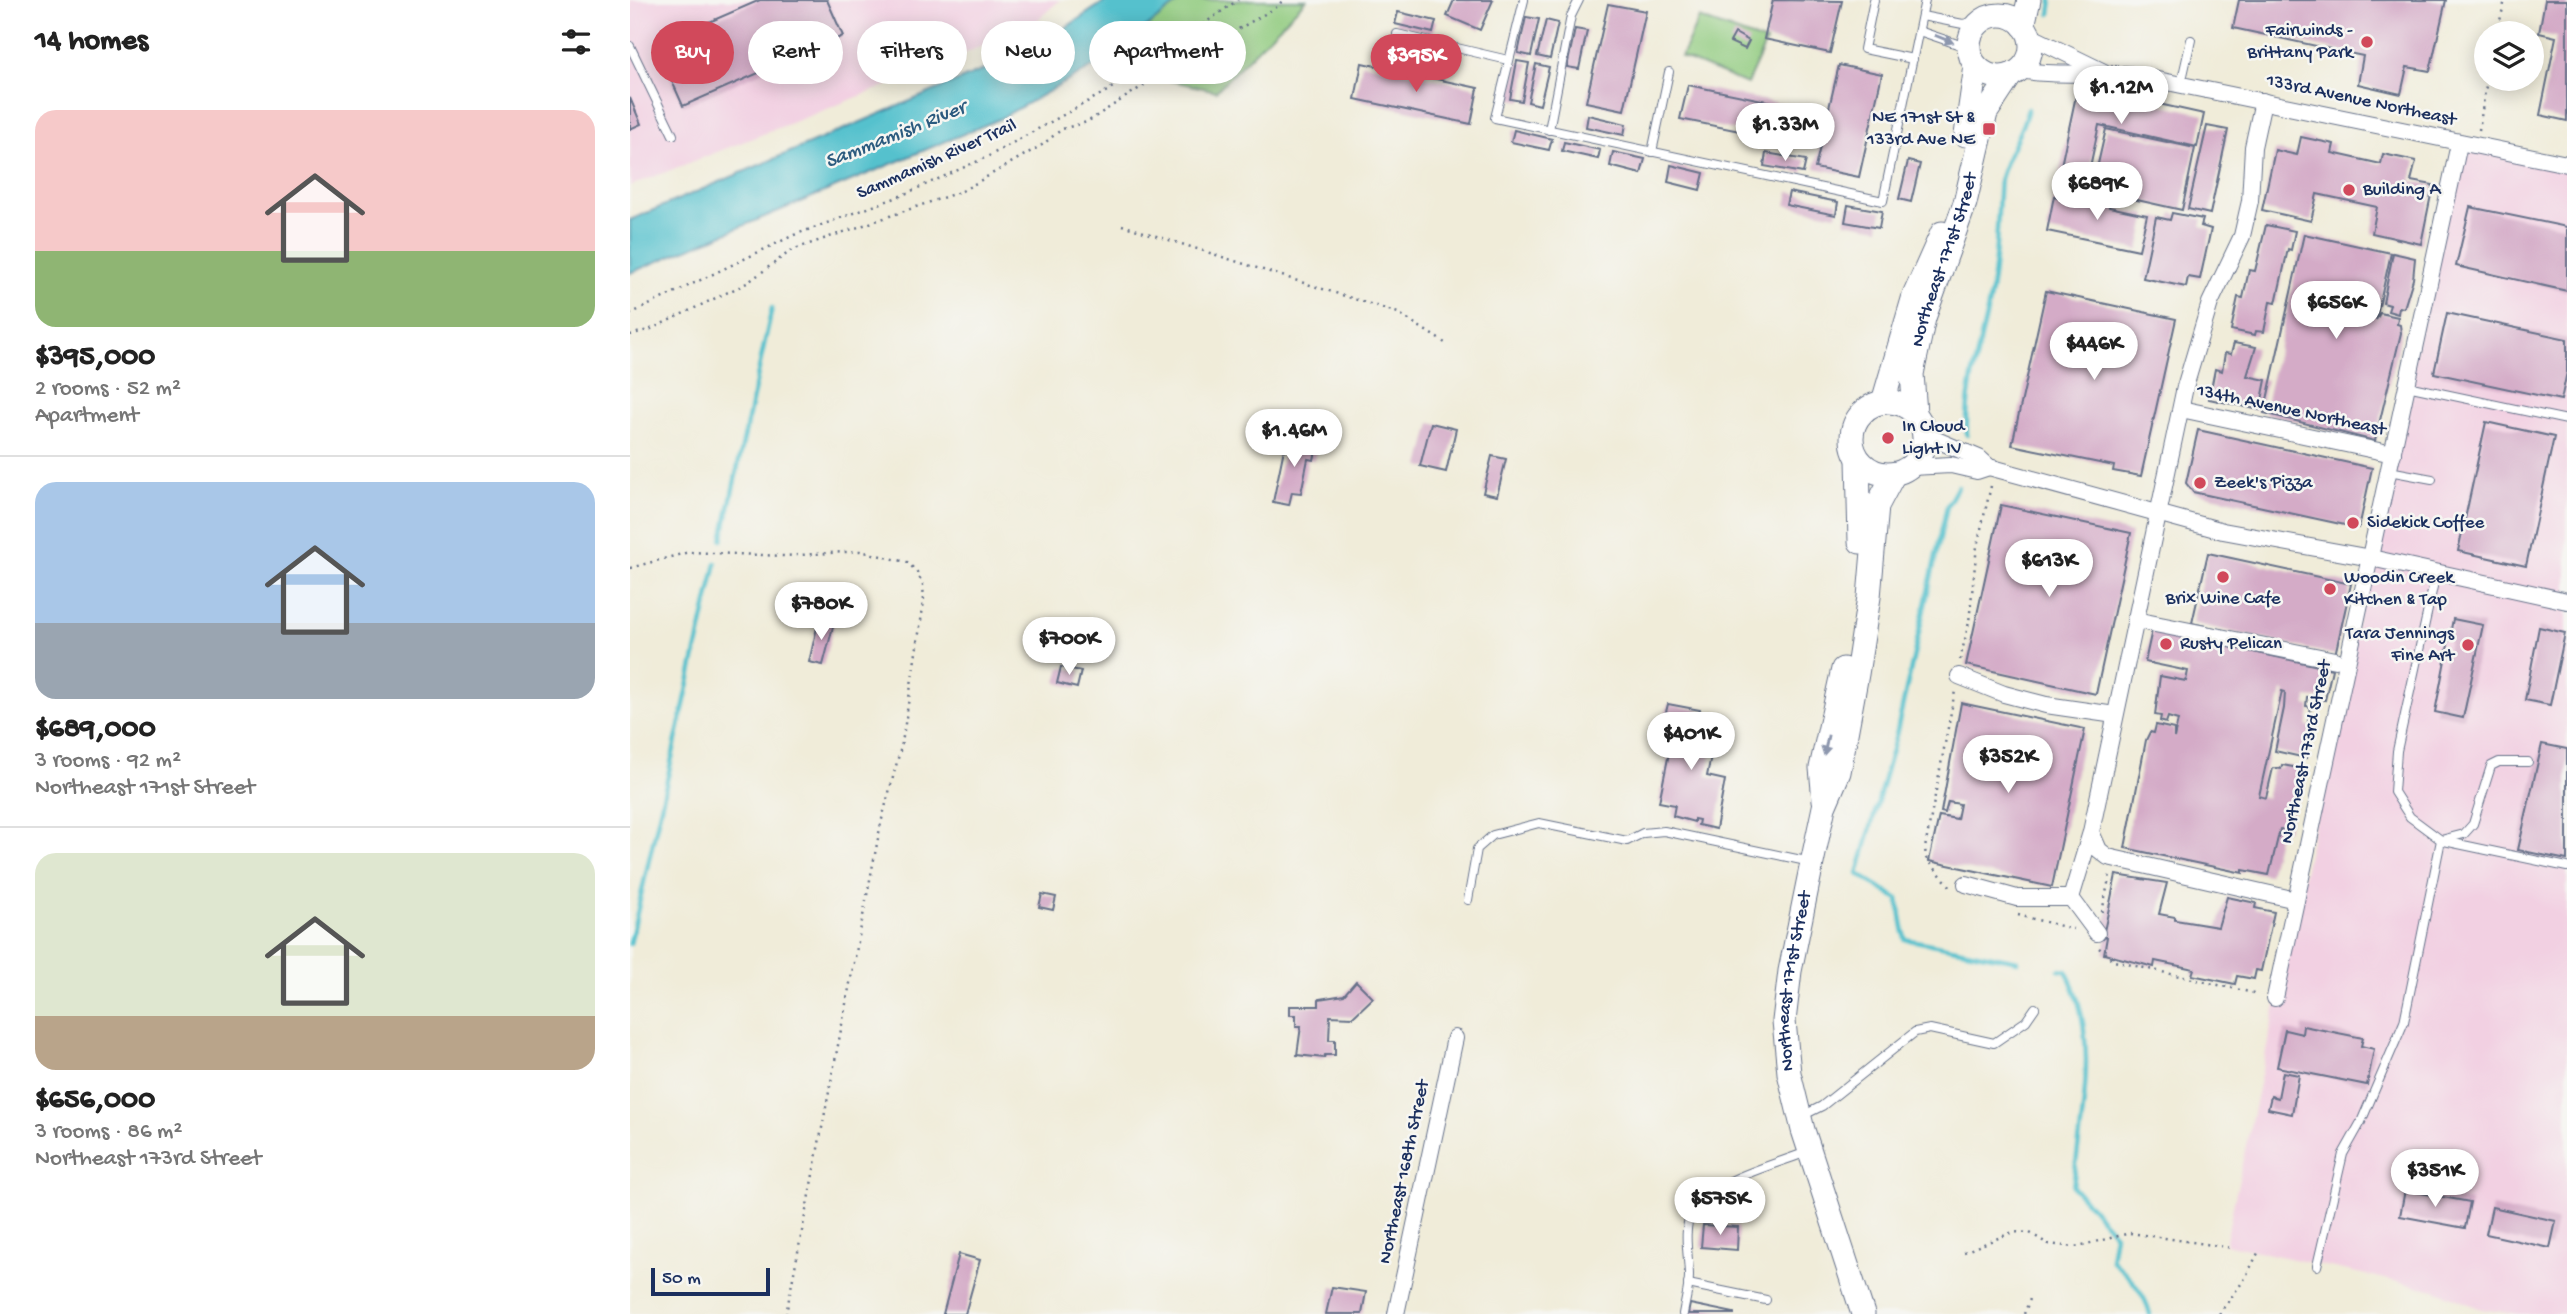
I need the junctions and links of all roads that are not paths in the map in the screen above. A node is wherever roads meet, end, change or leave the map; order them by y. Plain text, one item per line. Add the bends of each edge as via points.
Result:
1 (1524, 0) edge
2 (1579, 0) edge
3 (1874, 0) edge
4 (1925, 0) edge
5 (2029, 0) edge
6 (1992, 12) edge
7 (1922, 16) junction
8 (2026, 30) junction
9 (1919, 31) junction
10 (1397, 34) dead end
11 (2191, 40) dead end
12 (630, 46) edge
13 (1972, 57) junction
14 (1913, 59) junction
15 (1508, 60) junction
16 (1669, 72) dead end
17 (2015, 72) junction
18 (2104, 72) junction
19 (2181, 84) junction
20 (2263, 102) junction
21 (1549, 130) junction
22 (673, 135) dead end
23 (2459, 144) junction
24 (1652, 152) junction
25 (2567, 164) edge
26 (2407, 386) junction
27 (1883, 402) junction
28 (2181, 409) junction
29 (1915, 413) junction
30 (2567, 420) edge
31 (1925, 435) junction
32 (2393, 454) junction
33 (1858, 459) junction
34 (1989, 467) junction
35 (1903, 470) junction
36 (2389, 471) junction
37 (2432, 479) dead end
38 (2158, 514) junction
39 (2371, 558) junction
40 (2436, 573) junction
41 (2567, 601) edge
42 (2135, 620) junction
43 (2335, 660) dead end
44 (1959, 676) road end
45 (2115, 715) junction
46 (2528, 762) dead end
47 (1824, 807) junction
48 (2091, 832) junction
49 (2441, 840) junction
50 (1812, 863) junction
51 (2567, 867) edge
52 (1959, 886) road end
53 (2071, 898) junction
54 (1468, 900) dead end
55 (2296, 900) junction
56 (2096, 936) road end
57 (2276, 998) road end
58 (2035, 1008) dead end
59 (1455, 1038) dead end
60 (1800, 1118) junction
61 (1810, 1151) junction
62 (2317, 1266) dead end
63 (1688, 1284) junction
64 (1766, 1300) dead end
65 (1396, 1314) edge
66 (1683, 1314) edge
67 (1863, 1314) edge

1 - 15 lane
2 - 21 lane via 1571,16
3 - 14 lane via 1864,49
4 - 7 lane
5 - 8 main road
6 - 7 lane via 1963,24
6 - 8 main road
6 - 13 main road via 1972,31
7 - 9 lane
8 - 17 main road via 2030,54
8 - 18 street, 133rd Avenue Northeast
9 -> 13 lane
9 - 14 lane
10 - 15 lane
11 - 19 lane
12 - 22 lane
13 - 17 main road via 1992,76
13 - 27 main road, Northeast 171st Street via 1971,108 1949,207 1941,237 1914,296
14 - 24 lane via 1883,201
15 - 21 lane via 1494,118
16 - 24 lane
17 - 18 street, 133rd Avenue Northeast
17 - 29 main road, Northeast 171st Street via 1986,113 1965,203 1924,318 1912,374
18 - 19 street, 133rd Avenue Northeast
19 - 20 street, 133rd Avenue Northeast
20 - 23 street, 133rd Avenue Northeast
20 - 28 street via 2242,236 2210,303
21 - 24 lane
23 - 25 street, 133rd Avenue Northeast
23 - 26 street, Northeast 173rd Street
26 - 30 lane
26 - 32 street, Northeast 173rd Street
27 - 29 main road via 1895,402
27 - 33 main road via 1862,412 1855,423 1853,448
28 - 32 street, 134th Avenue Northeast
28 - 38 street
29 - 31 main road
31 - 34 street via 1979,458
31 - 35 main road via 1919,458
32 - 36 street, Northeast 173rd Street
33 - 35 main road via 1877,473
33 -> 47 main road, Northeast 171st Street via 1860,566 1821,768
34 - 35 street via 1976,471 1951,465
34 - 38 street
35 - 47 main road, Northeast 171st Street via 1877,506 1857,674 1839,772
36 - 37 lane
36 - 39 street, Northeast 173rd Street
38 - 39 street via 2284,544
38 - 42 street
39 - 40 street
39 - 55 street, Northeast 173rd Street
40 - 41 street
40 - 49 lane via 2398,751 2395,792 2410,817
42 - 43 street
42 - 45 street
44 - 45 street via 2036,702
45 - 48 street
46 - 49 lane via 2491,766 2473,824 2464,834
47 - 50 main road, Northeast 171st Street
48 - 53 street
48 - 55 street via 2099,850 2122,861
49 - 51 lane
49 - 62 lane via 2404,1022 2343,1154
50 - 54 lane via 1664,831 1643,833 1627,841 1539,823 1493,835 1477,849
50 - 60 main road, Northeast 171st Street via 1784,1021 1788,1073
52 - 53 street via 2035,901
53 - 56 street
55 - 57 street, Northeast 173rd Street
58 - 60 lane via 1994,1043 1930,1029 1915,1032 1822,1106
59 - 65 street, Northeast 168th Street
60 - 61 main road, Northeast 171st Street
61 - 63 lane via 1710,1193 1692,1212 1686,1246
61 - 67 main road, Northeast 171st Street
63 - 64 lane
63 - 66 lane

